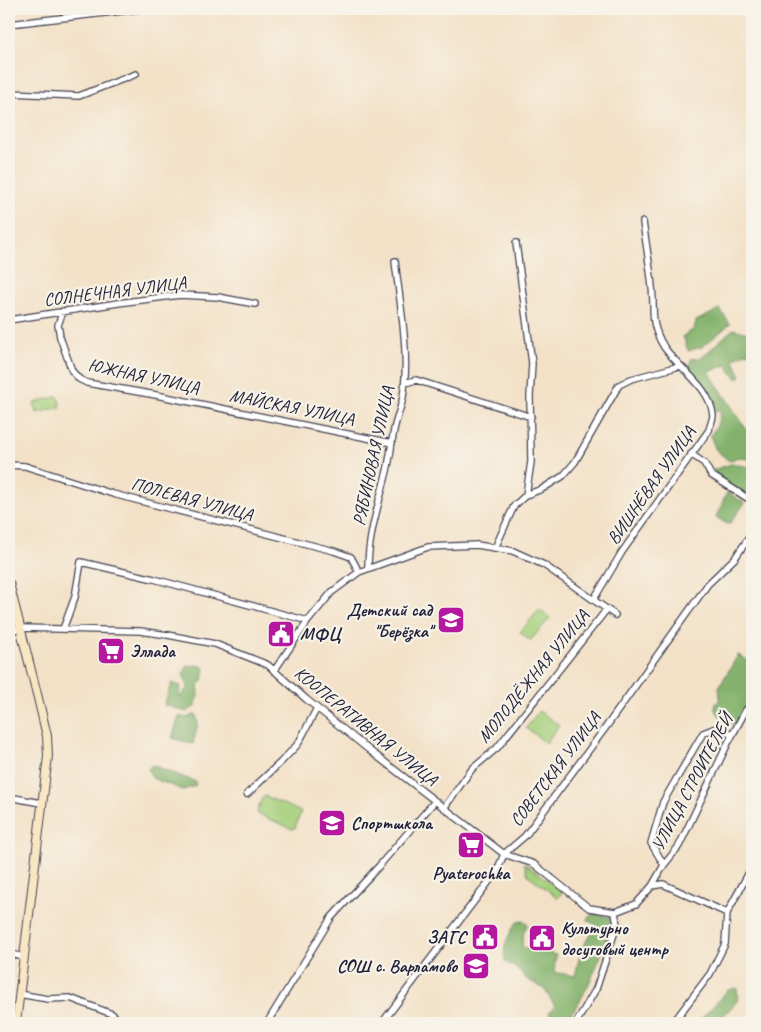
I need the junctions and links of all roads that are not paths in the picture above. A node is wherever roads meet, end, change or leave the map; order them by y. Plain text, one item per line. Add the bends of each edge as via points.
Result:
1 (140, 9) edge
2 (9, 24) edge
3 (136, 74) dead end
4 (9, 93) edge
5 (643, 222) dead end
6 (516, 243) dead end
7 (395, 261) dead end
8 (255, 304) dead end
9 (63, 311) junction
10 (9, 320) edge
11 (680, 366) junction
12 (405, 383) junction
13 (216, 407) joint
14 (531, 417) junction
15 (392, 443) junction
16 (692, 454) junction
17 (9, 465) edge
18 (526, 495) junction
19 (752, 501) edge
20 (752, 533) edge
21 (495, 548) junction
22 (368, 568) junction
23 (359, 572) junction
24 (9, 583) edge
25 (594, 599) junction
26 (607, 609) junction
27 (615, 615) dead end
28 (308, 621) junction
29 (21, 628) junction
30 (63, 629) junction
31 (9, 631) edge
32 (274, 671) junction
33 (752, 704) edge
34 (318, 708) junction
35 (732, 736) junction
36 (247, 794) dead end
37 (9, 797) edge
38 (435, 801) junction
39 (41, 803) junction
40 (444, 808) junction
41 (504, 854) junction
42 (664, 866) junction
43 (752, 868) edge
44 (652, 886) junction
45 (615, 912) junction
46 (727, 913) junction
47 (9, 953) edge
48 (23, 957) junction
49 (19, 994) junction
50 (16, 1023) edge
51 (122, 1023) edge
52 (267, 1023) edge
53 (382, 1023) edge
54 (576, 1023) edge
55 (673, 1023) edge

1 - 2 street
3 - 4 street via 80,96
5 - 11 street via 654,325
6 - 14 street via 532,363
7 - 12 street, РЯБИНОВАЯ УЛИЦА
8 - 9 street, СОЛНЕЧНАЯ УЛИЦА via 218,297 180,295
9 - 10 street, СОЛНЕЧНАЯ УЛИЦА
9 - 13 street, ЮЖНАЯ УЛИЦА via 58,325 60,337 72,371 79,379 110,388
11 - 16 street, ВИШНЁВАЯ УЛИЦА via 698,383 713,416 709,430
11 - 18 street via 619,385 575,462 563,476 542,490
12 - 14 street via 416,380
12 - 15 street, РЯБИНОВАЯ УЛИЦА
13 - 15 street, МАЙСКАЯ УЛИЦА
14 - 18 street via 531,462
15 - 22 street, РЯБИНОВАЯ УЛИЦА via 368,551
16 - 19 street via 704,463 711,475
16 - 25 street, ВИШНЁВАЯ УЛИЦА via 622,552
17 - 23 street, ПОЛЕВАЯ УЛИЦА via 25,466 113,494 334,551 351,557
18 - 21 street via 514,506
20 - 41 street, СОВЕТСКАЯ УЛИЦА via 735,558 708,584 525,836
21 - 22 street, МОЛОДЁЖНАЯ УЛИЦА via 477,545 428,547
21 - 25 street, МОЛОДЁЖНАЯ УЛИЦА via 513,551 544,565
22 - 23 street, МОЛОДЁЖНАЯ УЛИЦА
23 - 28 street, МОЛОДЁЖНАЯ УЛИЦА via 332,592
24 - 29 main road
25 - 26 street, МОЛОДЁЖНАЯ УЛИЦА
26 - 27 street, МОЛОДЁЖНАЯ УЛИЦА
26 - 40 street, МОЛОДЁЖНАЯ УЛИЦА via 497,748 472,769
28 - 30 street via 81,562
28 - 32 street, МОЛОДЁЖНАЯ УЛИЦА
29 - 30 street, КООПЕРАТИВНАЯ УЛИЦА
29 - 31 street, КООПЕРАТИВНАЯ УЛИЦА
29 - 39 main road via 47,736 48,756
30 - 32 street, КООПЕРАТИВНАЯ УЛИЦА via 140,631 216,644 268,665
32 - 34 street, КООПЕРАТИВНАЯ УЛИЦА
33 - 35 street, УЛИЦА СТРОИТЕЛЕЙ
34 - 36 street via 298,744
34 - 38 street, КООПЕРАТИВНАЯ УЛИЦА
35 - 42 street, УЛИЦА СТРОИТЕЛЕЙ via 679,846
35 - 42 street via 722,726 703,733 663,802 651,843
37 - 39 street
38 - 40 street, КООПЕРАТИВНАЯ УЛИЦА
38 - 52 street via 331,918
39 - 48 main road
40 - 41 street, КООПЕРАТИВНАЯ УЛИЦА
41 - 45 street, КООПЕРАТИВНАЯ УЛИЦА via 534,864 589,908
41 - 53 street, СОВЕТСКАЯ УЛИЦА via 497,871
42 - 44 street, УЛИЦА СТРОИТЕЛЕЙ
43 - 46 street
44 - 45 street, УЛИЦА СТРОИТЕЛЕЙ via 636,904
44 - 46 street via 663,884
45 - 54 street via 617,925 596,989
46 - 55 street via 725,944 710,974
47 - 48 street
48 - 49 main road
49 - 50 main road
49 - 51 street via 48,999 70,998 112,1014

